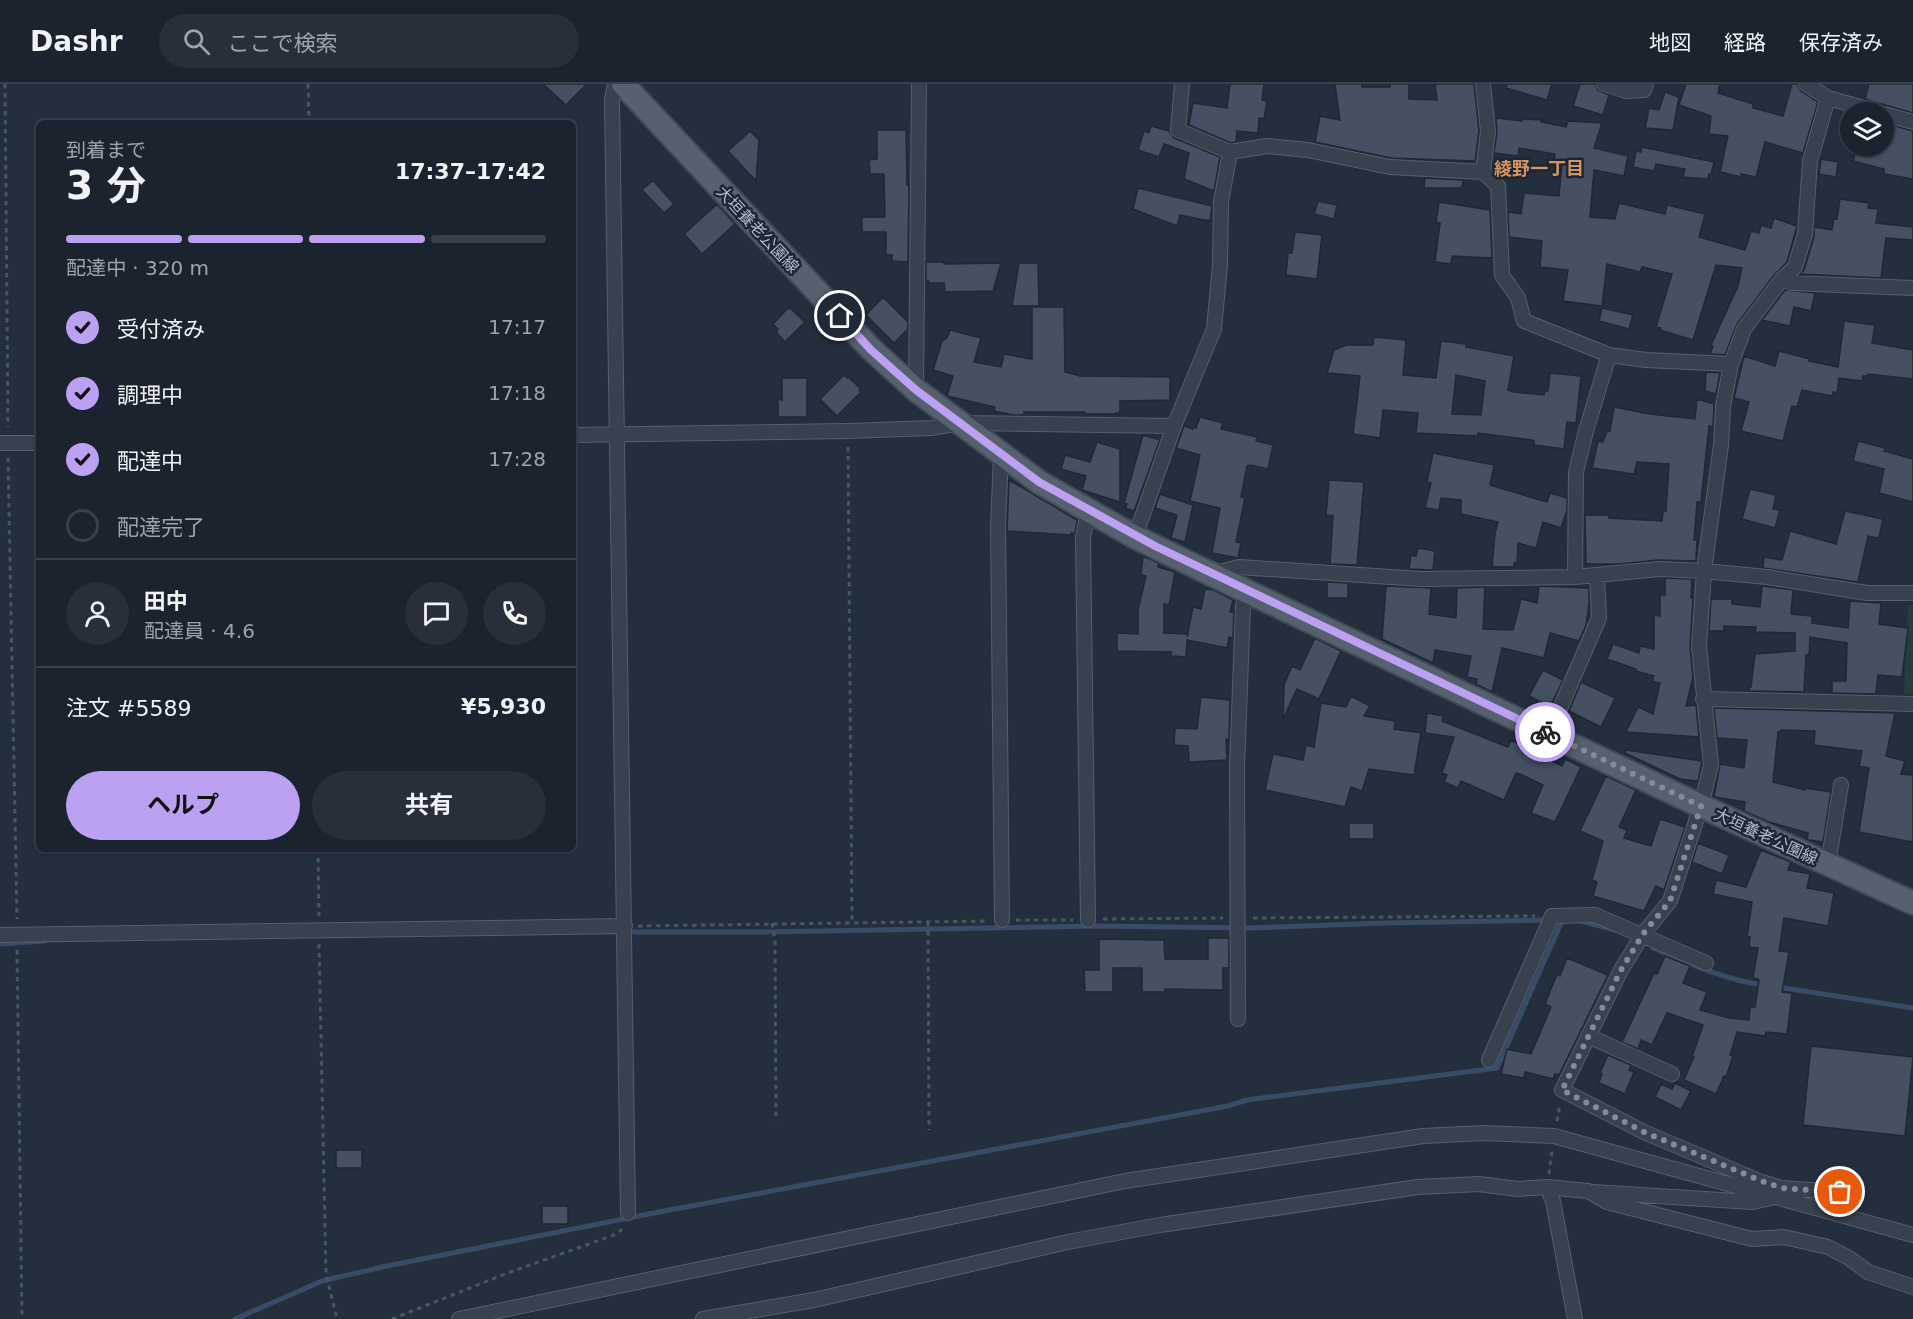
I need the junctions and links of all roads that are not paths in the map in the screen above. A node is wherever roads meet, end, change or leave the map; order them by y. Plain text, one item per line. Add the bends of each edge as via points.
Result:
1 (615, 84) edge
2 (623, 84) edge
3 (919, 84) edge
4 (1182, 84) edge
5 (1483, 84) edge
6 (1604, 84) edge
7 (1646, 84) edge
8 (1810, 85) edge
9 (1828, 98) junction
10 (1842, 102) edge
11 (1894, 117) edge
12 (1913, 122) edge
13 (1230, 152) junction
14 (1483, 172) junction
15 (1782, 279) junction
16 (1913, 288) edge
17 (1609, 355) junction
18 (1731, 364) junction
19 (916, 390) junction
20 (960, 423) junction
21 (1174, 426) junction
22 (576, 435) edge
23 (616, 435) junction
24 (4, 443) edge
25 (36, 443) edge
26 (1002, 454) junction
27 (1088, 510) junction
28 (1136, 537) junction
29 (1704, 571) junction
30 (1212, 574) junction
31 (1597, 576) junction
32 (1575, 577) junction
33 (1246, 591) junction
34 (1913, 593) edge
35 (1703, 699) junction
36 (1913, 704) edge
37 (1549, 734) junction
38 (1841, 785) dead end
39 (1701, 806) junction
40 (1828, 864) junction
41 (1913, 903) edge
42 (1002, 920) road end
43 (1088, 920) road end
44 (625, 926) junction
45 (1643, 934) junction
46 (0, 935) edge
47 (1706, 963) dead end
48 (1238, 1019) dead end
49 (1588, 1036) junction
50 (1489, 1060) dead end
51 (1672, 1074) dead end
52 (1547, 1187) junction
53 (1588, 1191) junction
54 (1840, 1192) dead end
55 (1778, 1193) junction
56 (628, 1213) road end
57 (1913, 1235) edge
58 (1913, 1287) edge
59 (459, 1319) edge
60 (703, 1319) edge
61 (1575, 1319) edge

1 - 23 street via 612,100
2 - 19 main road, 大垣養老公園線 via 871,350
3 - 19 street
4 - 13 street via 1178,130
5 - 14 street via 1488,131
6 - 7 street via 1626,91 1644,90
8 - 9 street
9 - 10 street
9 - 15 street via 1810,161 1805,234 1795,267
11 - 12 street
13 - 14 street via 1267,147 1308,150 1390,167
13 - 21 street via 1221,201 1214,329
14 - 17 street via 1498,186 1502,274 1518,298 1524,321
15 - 16 street via 1791,283
15 - 18 street via 1744,329
17 - 18 street
17 - 32 street via 1576,472
18 - 29 street
19 - 20 main road, 大垣養老公園線
20 - 21 street
20 - 23 street via 848,431
20 - 26 main road, 大垣養老公園線
21 - 28 street
22 - 23 street
23 - 44 street
24 - 25 street
26 - 27 main road, 大垣養老公園線 via 1039,482
26 - 42 street via 998,527
27 - 28 main road, 大垣養老公園線
27 - 43 street via 1083,538
28 - 30 main road, 大垣養老公園線
29 - 31 street via 1659,569
29 - 34 street via 1867,593
29 - 35 street via 1699,646
30 - 32 street via 1239,567 1421,579
30 - 33 main road, 大垣養老公園線
31 - 32 street
31 - 37 street via 1599,618
33 - 37 main road, 大垣養老公園線
33 - 48 street via 1237,766
35 - 36 street
35 - 39 street via 1711,765
37 - 39 main road, 大垣養老公園線
38 - 40 street
39 - 40 main road, 大垣養老公園線
39 - 45 street via 1670,901
40 - 41 main road, 大垣養老公園線
44 - 46 street
44 - 56 street
45 - 47 street
45 - 49 street
45 - 50 street via 1595,915 1552,916
49 - 51 street
49 - 55 street via 1562,1090
52 - 53 street
52 - 60 street via 1418,1187 1160,1226 1068,1242 814,1300
52 - 61 street
53 - 55 street via 1752,1202
53 - 58 street via 1607,1202 1752,1239 1784,1237 1828,1247 1868,1272
54 - 55 street
55 - 57 street
55 - 59 street via 1554,1136 1423,1136 1125,1181

